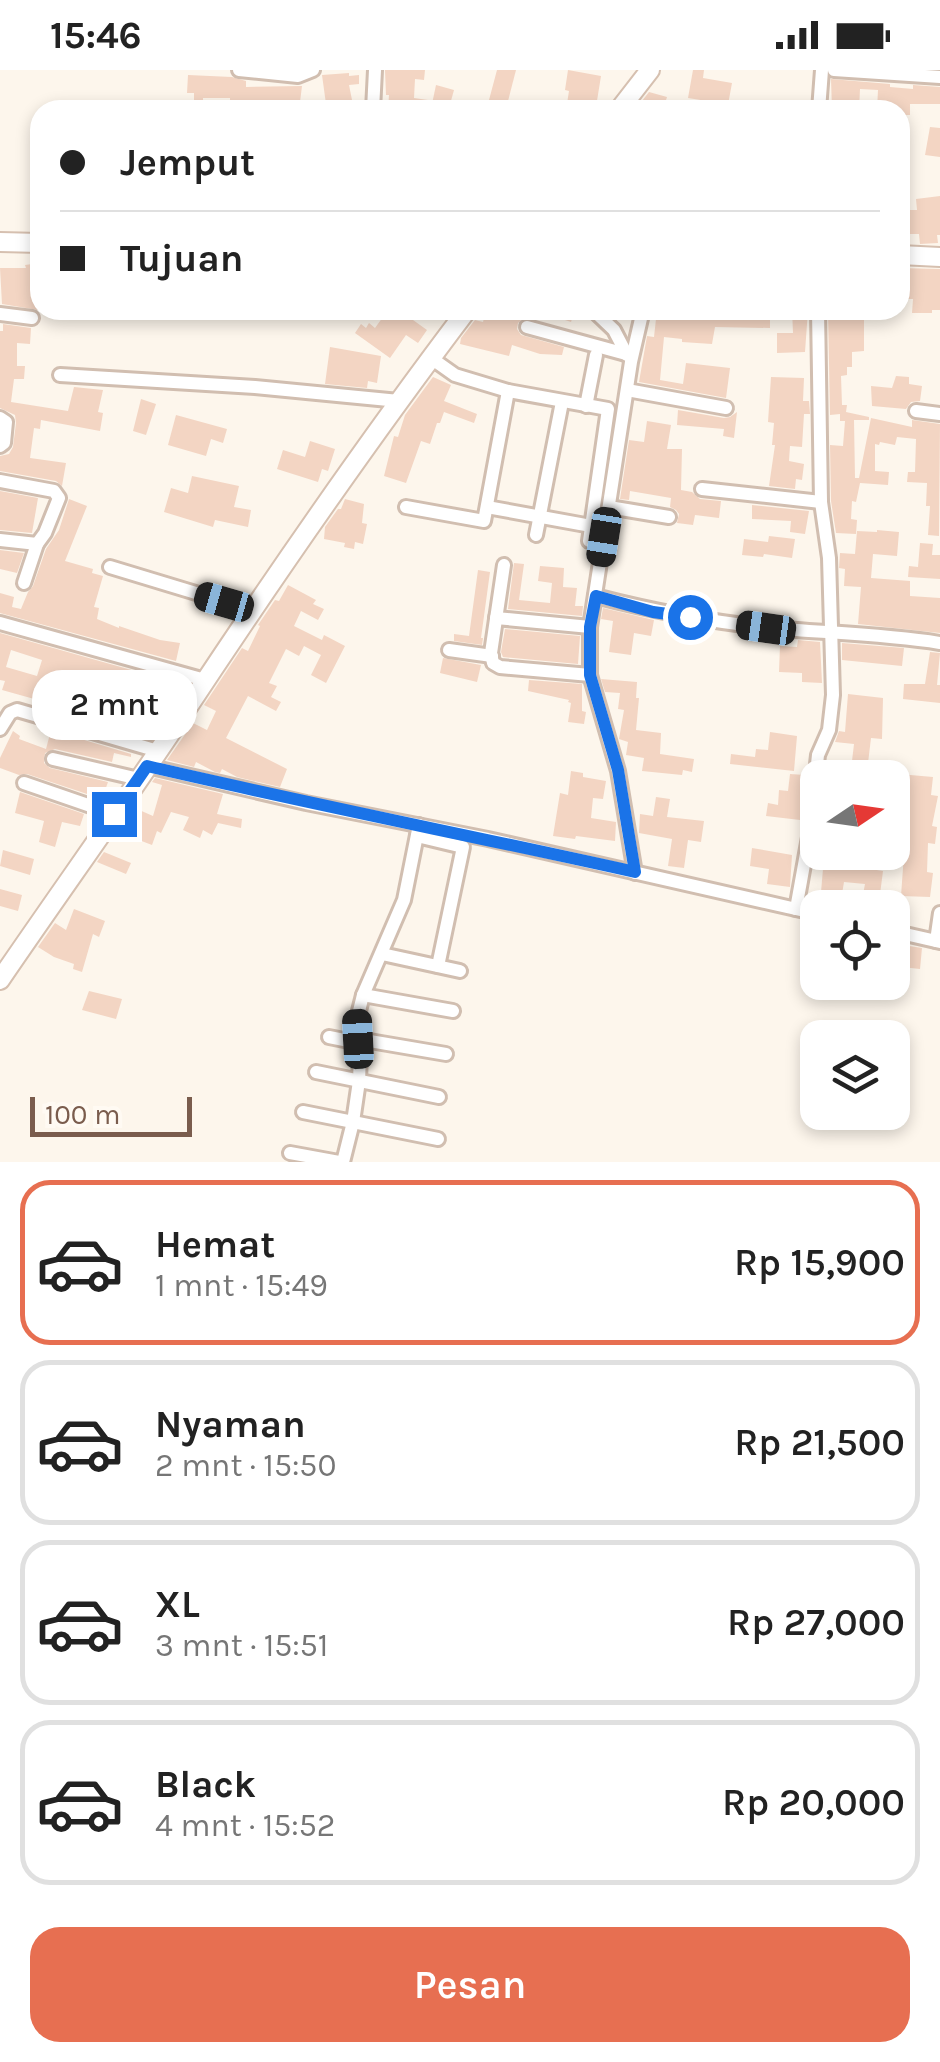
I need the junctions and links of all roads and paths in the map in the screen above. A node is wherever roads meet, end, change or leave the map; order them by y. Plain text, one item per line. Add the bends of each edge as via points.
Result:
1 (240, 70) edge
2 (312, 70) edge
3 (373, 70) edge
4 (650, 70) edge
5 (822, 70) edge
6 (834, 70) edge
7 (940, 77) edge
8 (374, 100) edge
9 (627, 100) edge
10 (820, 100) edge
11 (0, 242) edge
12 (30, 243) edge
13 (910, 256) edge
14 (940, 257) edge
15 (0, 314) edge
16 (30, 318) edge
17 (460, 320) edge
18 (604, 320) edge
19 (640, 320) edge
20 (818, 320) edge
21 (527, 327) dead end
22 (596, 355) dead end
23 (431, 358) junction
24 (628, 358) junction
25 (60, 375) dead end
26 (627, 390) junction
27 (508, 392) junction
28 (399, 402) junction
29 (562, 402) junction
30 (586, 406) junction
31 (726, 408) dead end
32 (916, 411) dead end
33 (940, 414) edge
34 (0, 418) edge
35 (0, 446) edge
36 (0, 481) edge
37 (702, 489) dead end
38 (821, 502) junction
39 (487, 506) junction
40 (609, 507) junction
41 (406, 508) dead end
42 (669, 517) dead end
43 (538, 518) junction
44 (536, 535) dead end
45 (0, 540) edge
46 (37, 544) junction
47 (504, 566) dead end
48 (110, 567) dead end
49 (24, 583) dead end
50 (596, 596) junction
51 (252, 610) junction
52 (496, 618) junction
53 (0, 623) edge
54 (590, 627) junction
55 (832, 632) junction
56 (940, 643) edge
57 (450, 650) dead end
58 (492, 656) junction
59 (590, 675) junction
60 (204, 680) junction
61 (96, 692) dead end
62 (183, 715) junction
63 (0, 729) edge
64 (54, 759) dead end
65 (148, 766) junction
66 (24, 784) dead end
67 (114, 814) junction
68 (418, 831) junction
69 (635, 872) junction
70 (796, 909) junction
71 (800, 910) edge
72 (940, 913) edge
73 (910, 935) edge
74 (938, 942) edge
75 (382, 954) junction
76 (438, 966) junction
77 (3, 970) edge
78 (460, 970) dead end
79 (363, 995) junction
80 (453, 1011) dead end
81 (329, 1037) dead end
82 (359, 1041) junction
83 (446, 1054) dead end
84 (316, 1072) dead end
85 (358, 1081) junction
86 (439, 1097) dead end
87 (303, 1112) dead end
88 (353, 1122) junction
89 (438, 1139) dead end
90 (290, 1152) dead end
91 (334, 1161) edge

1 - 2 street via 298,76
3 - 8 street
4 - 9 main road
5 - 10 street
6 - 7 street
11 - 12 main road
13 - 14 main road
15 - 16 street
17 - 23 main road
18 - 24 street
19 - 24 street
20 - 38 street
21 - 24 street
22 - 30 street
23 - 27 street via 455,375
23 - 28 main road
24 - 26 street
25 - 28 street
26 - 31 street
26 - 40 street
27 - 29 street
27 - 39 street
28 - 51 main road
29 - 30 street
29 - 43 street
30 - 43 street via 608,409 590,533
32 - 33 street
34 - 35 street via 6,422
36 - 46 street via 58,494
37 - 38 street
38 - 55 street
39 - 41 street via 484,520
39 - 43 street
40 - 42 street
40 - 50 street
43 - 44 street
45 - 46 street
46 - 49 street
47 - 52 street
48 - 51 street
50 - 54 street
50 - 55 street via 653,612
51 - 60 main road
52 - 54 street
52 - 58 street
53 - 60 street
54 - 59 street
55 - 56 street
55 - 70 street via 832,718 818,755
57 - 58 street
58 - 59 street via 500,667
59 - 69 street via 618,770
60 - 62 main road
61 - 62 street
62 - 65 main road
63 - 65 street via 17,710
64 - 65 street
65 - 67 main road
65 - 68 street
66 - 67 street
67 - 77 main road
68 - 69 street
68 - 75 street via 404,900
68 - 76 street via 463,846
69 - 70 street
70 - 71 street
72 - 74 street
73 - 74 street
75 - 76 street
75 - 79 street
76 - 78 street
79 - 80 street
79 - 82 street
81 - 82 street
82 - 83 street
82 - 85 street
84 - 85 street
85 - 86 street
85 - 88 street
87 - 88 street
88 - 89 street
88 - 91 street
90 - 91 street

